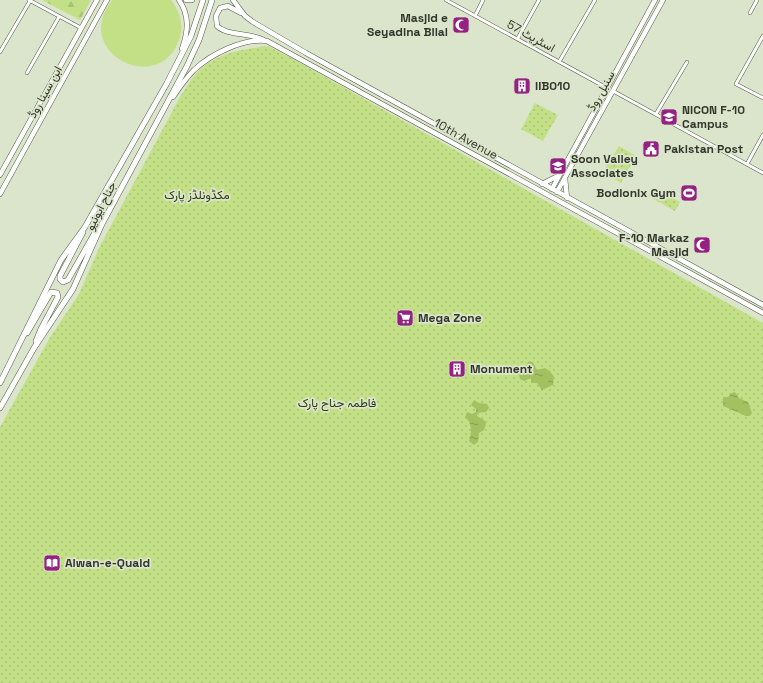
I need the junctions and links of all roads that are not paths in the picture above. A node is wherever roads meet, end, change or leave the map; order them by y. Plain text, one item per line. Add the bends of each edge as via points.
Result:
1 (29, 0) edge
2 (97, 0) edge
3 (107, 0) edge
4 (179, 0) edge
5 (186, 0) edge
6 (192, 0) edge
7 (203, 0) edge
8 (212, 0) edge
9 (233, 0) edge
10 (446, 0) edge
11 (483, 0) edge
12 (539, 0) edge
13 (595, 0) edge
14 (654, 0) edge
15 (662, 0) edge
16 (757, 0) edge
17 (750, 13) dead end
18 (59, 16) junction
19 (245, 16) junction
20 (475, 16) junction
21 (81, 28) junction
22 (763, 36) edge
23 (518, 38) junction
24 (267, 41) junction
25 (0, 52) edge
26 (178, 62) junction
27 (559, 62) junction
28 (688, 62) dead end
29 (27, 73) dead end
30 (607, 88) junction
31 (613, 91) junction
32 (387, 98) junction
33 (763, 98) edge
34 (168, 103) junction
35 (384, 105) junction
36 (656, 114) junction
37 (763, 135) edge
38 (747, 164) junction
39 (763, 173) edge
40 (0, 175) edge
41 (558, 176) junction
42 (565, 178) junction
43 (542, 184) junction
44 (552, 189) junction
45 (557, 192) junction
46 (0, 194) edge
47 (567, 198) junction
48 (102, 224) junction
49 (85, 227) junction
50 (622, 228) junction
51 (618, 233) junction
52 (723, 284) junction
53 (720, 290) junction
54 (763, 305) edge
55 (763, 313) edge
56 (24, 337) junction
57 (34, 348) junction
58 (0, 383) edge
59 (0, 408) edge

1 - 18 street
1 - 25 street
2 - 21 main road, ابن سینا روڈ
3 - 46 main road, ابن سینا روڈ
4 - 26 main road via 188,27
5 - 6 main road
7 - 26 main road, جناح ایونیو via 191,36
8 - 34 main road, جناح ایونیو via 198,40
9 - 19 main road, 10th Avenue
10 - 20 street, اسٹریٹ 57
11 - 20 street
12 - 23 street
13 - 27 street
14 - 30 main road, سنبل روڈ
15 - 31 main road, سنبل روڈ
16 - 17 street
18 - 21 street
18 - 29 street
19 - 24 main road, 10th Avenue via 233,7 224,6 217,12 215,20 221,30 251,34
19 - 32 main road, 10th Avenue
20 - 23 street, اسٹریٹ 57
21 - 40 main road, ابن سینا روڈ
22 - 33 street via 736,84
23 - 27 street, اسٹریٹ 57
24 - 34 main road via 246,43 204,62 189,75
24 - 35 main road, 10th Avenue
26 - 49 main road, جناح ایونیو
27 - 30 street, اسٹریٹ 57
28 - 36 street
30 - 41 main road, سنبل روڈ
31 - 36 street
31 - 42 main road, سنبل روڈ
32 - 35 main road
32 - 43 main road, 10th Avenue
34 - 48 main road, جناح ایونیو
35 - 51 main road, 10th Avenue
36 - 38 street
37 - 38 street
38 - 39 street
41 - 43 main road
41 - 44 main road, سنبل روڈ
42 - 45 main road, سنبل روڈ
42 - 47 main road
43 - 44 main road, 10th Avenue
44 - 45 main road, 10th Avenue
45 - 47 main road, 10th Avenue
47 - 50 main road, 10th Avenue
48 - 49 main road via 96,230 68,280 63,282 60,276
48 - 57 main road, جناح ایونیو via 73,288
49 - 56 main road, جناح ایونیو via 61,260 32,315
50 - 51 main road
50 - 52 main road, 10th Avenue
51 - 53 main road, 10th Avenue
52 - 53 main road
52 - 54 main road, 10th Avenue
53 - 55 main road, 10th Avenue
56 - 57 main road via 51,292 57,293 58,297 40,329
56 - 58 main road, جناح ایونیو
57 - 59 main road, جناح ایونیو

